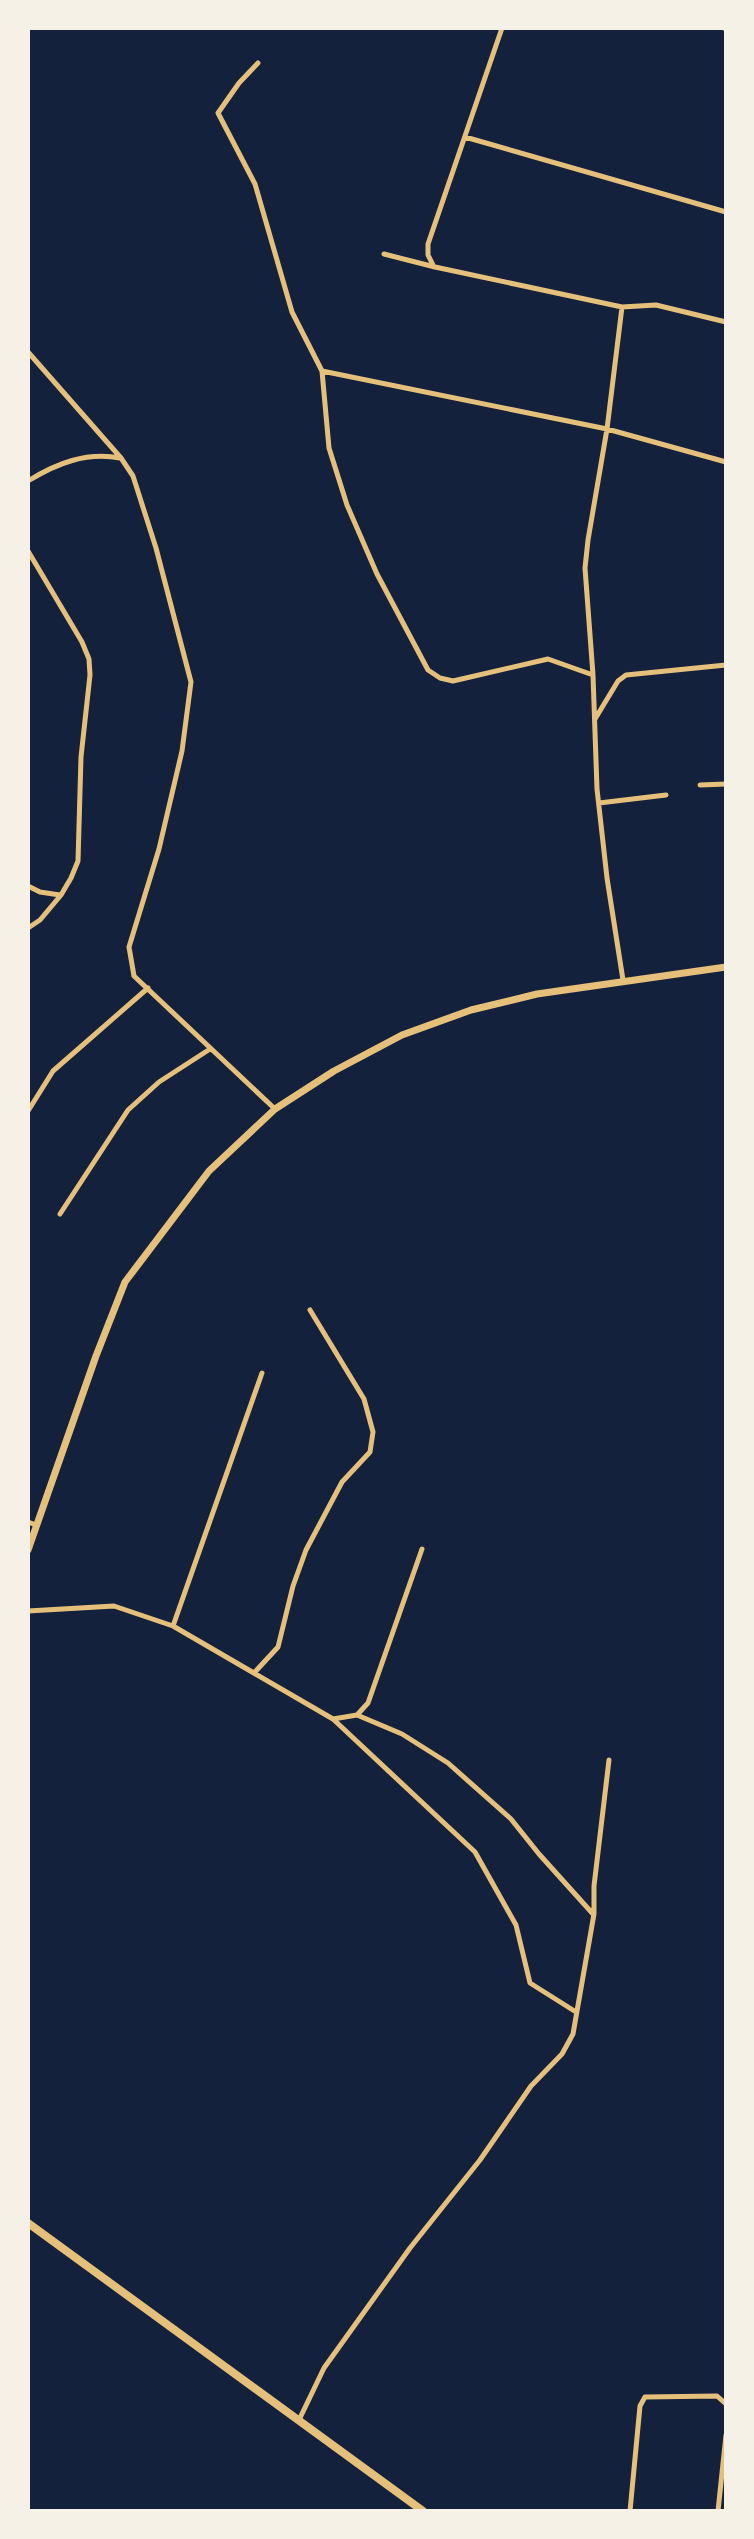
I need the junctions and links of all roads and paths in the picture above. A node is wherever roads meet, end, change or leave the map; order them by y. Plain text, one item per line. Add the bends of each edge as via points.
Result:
1 (502, 28) edge
2 (258, 63) dead end
3 (465, 137) junction
4 (726, 212) edge
5 (384, 254) dead end
6 (435, 267) junction
7 (622, 307) junction
8 (726, 322) edge
9 (28, 352) edge
10 (322, 371) junction
11 (607, 429) junction
12 (121, 458) junction
13 (726, 462) edge
14 (28, 481) edge
15 (28, 551) edge
16 (726, 665) edge
17 (593, 675) junction
18 (593, 721) junction
19 (726, 784) edge
20 (700, 785) dead end
21 (666, 795) dead end
22 (599, 803) junction
23 (28, 886) edge
24 (61, 895) junction
25 (28, 928) edge
26 (726, 967) edge
27 (623, 980) junction
28 (148, 988) junction
29 (210, 1049) junction
30 (275, 1109) junction
31 (28, 1111) edge
32 (60, 1214) dead end
33 (310, 1310) dead end
34 (262, 1373) dead end
35 (32, 1523) edge
36 (422, 1549) dead end
37 (28, 1550) edge
38 (28, 1611) edge
39 (173, 1626) junction
40 (254, 1673) junction
41 (357, 1715) junction
42 (333, 1719) junction
43 (609, 1760) dead end
44 (594, 1914) junction
45 (576, 2012) junction
46 (28, 2223) edge
47 (726, 2404) edge
48 (299, 2421) junction
49 (726, 2435) edge
50 (423, 2511) edge
51 (630, 2511) edge
52 (718, 2511) edge

1 - 3 street
2 - 10 street via 218,113 255,184 292,312
3 - 4 street
3 - 6 street via 428,244
5 - 6 street
6 - 7 street
7 - 8 street via 656,305
7 - 11 street
9 - 12 street
10 - 11 street
10 - 17 street via 329,448 347,505 428,670 453,681 548,659
11 - 13 street
11 - 17 street via 585,568
12 - 14 street via 71,460
12 - 28 street via 133,476 156,548 191,682 182,751 129,947 134,976
15 - 24 street via 89,659 78,861
16 - 18 street via 626,675
17 - 18 street
18 - 22 street
19 - 20 street
21 - 22 street
22 - 27 street
23 - 24 street
24 - 25 street
26 - 27 main road
27 - 30 main road via 471,1010 402,1035
28 - 29 street
28 - 31 street via 53,1071
29 - 30 street
29 - 32 street via 128,1110
30 - 35 main road via 209,1171 125,1282
33 - 40 street via 364,1399 373,1432 370,1452 342,1482 306,1550 278,1647
34 - 39 street
35 - 37 main road
36 - 41 street via 381,1671
38 - 39 street via 114,1606
39 - 40 street
40 - 42 street
41 - 42 street
41 - 44 street via 402,1734 448,1763 511,1819
42 - 45 street via 475,1852 516,1925 530,1983
43 - 44 street
44 - 45 street
45 - 48 street via 573,2034 562,2054 531,2086 324,2368
46 - 48 main road
47 - 51 street via 717,2396 645,2397
48 - 50 main road
49 - 52 street

